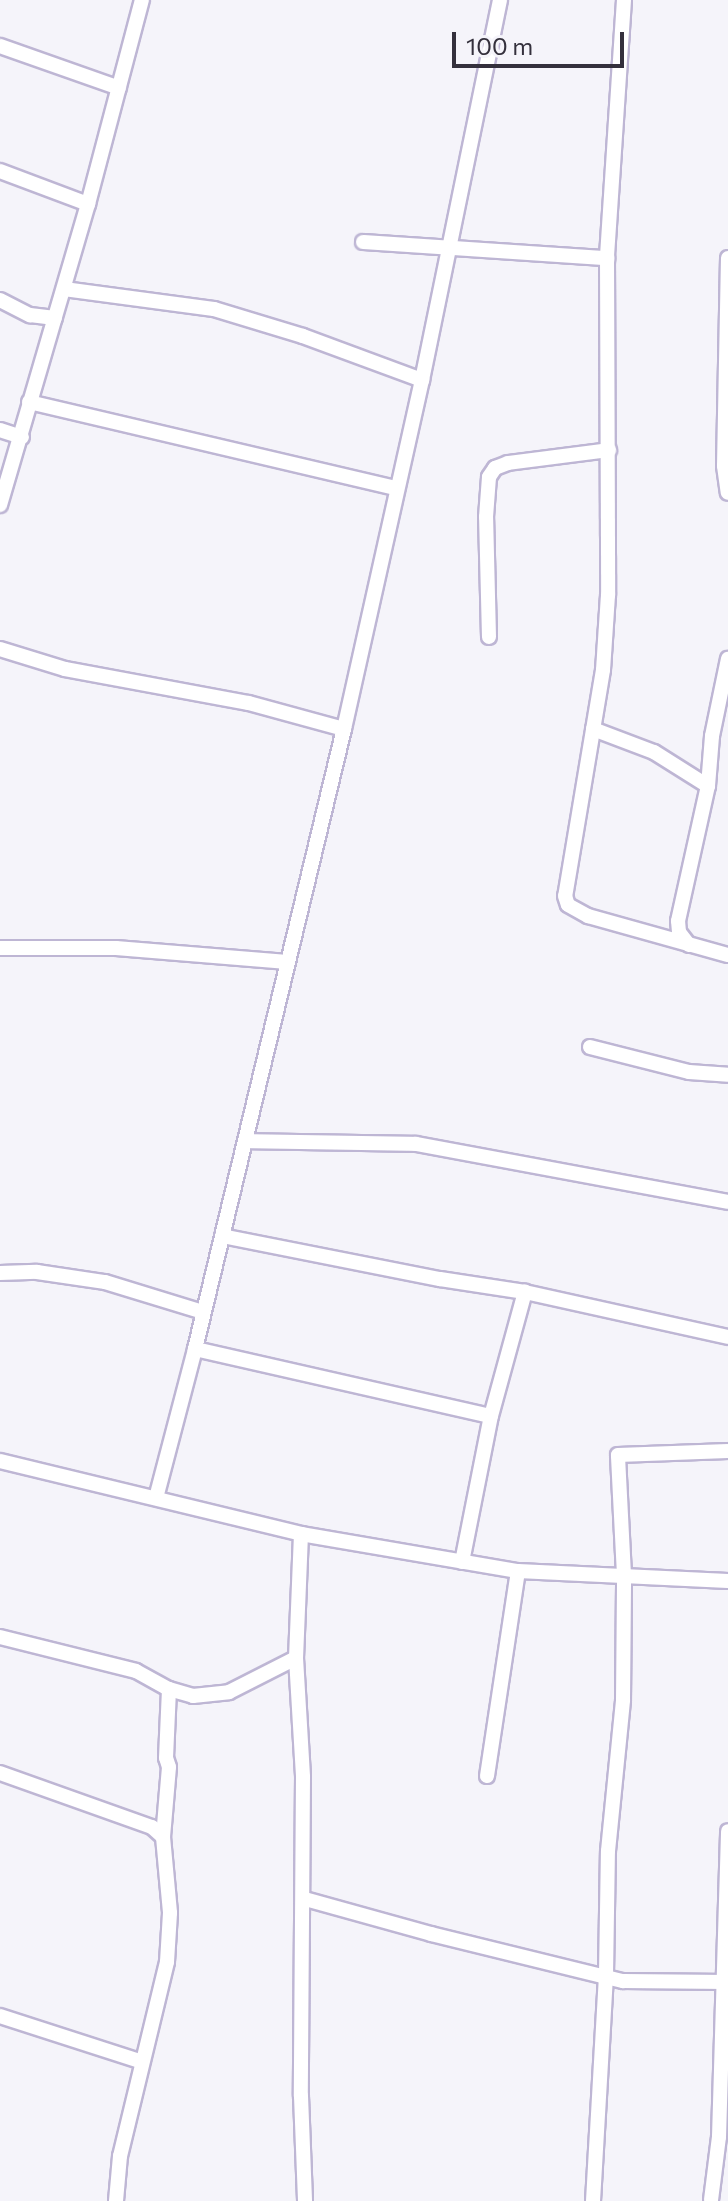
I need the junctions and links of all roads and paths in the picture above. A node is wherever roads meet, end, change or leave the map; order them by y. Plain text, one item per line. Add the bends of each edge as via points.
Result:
1 (142, 0) edge
2 (500, 0) edge
3 (624, 0) edge
4 (0, 46) edge
5 (119, 88) junction
6 (0, 171) edge
7 (88, 204) junction
8 (363, 242) dead end
9 (449, 247) junction
10 (607, 258) junction
11 (728, 262) edge
12 (64, 289) junction
13 (0, 300) edge
14 (55, 318) junction
15 (422, 380) junction
16 (29, 402) junction
17 (0, 430) edge
18 (22, 437) junction
19 (609, 450) junction
20 (397, 488) junction
21 (728, 493) edge
22 (0, 505) edge
23 (489, 637) dead end
24 (0, 649) edge
25 (728, 659) edge
26 (344, 729) junction
27 (593, 729) dead end
28 (708, 786) junction
29 (690, 945) junction
30 (0, 948) edge
31 (728, 955) edge
32 (287, 962) junction
33 (590, 1047) dead end
34 (728, 1075) edge
35 (245, 1141) junction
36 (728, 1202) edge
37 (222, 1236) junction
38 (0, 1273) edge
39 (525, 1292) junction
40 (203, 1312) junction
41 (728, 1337) edge
42 (195, 1349) junction
43 (491, 1416) junction
44 (728, 1451) edge
45 (0, 1461) edge
46 (156, 1498) junction
47 (301, 1534) junction
48 (462, 1562) junction
49 (518, 1571) junction
50 (624, 1575) junction
51 (728, 1581) edge
52 (0, 1637) edge
53 (296, 1658) junction
54 (169, 1689) junction
55 (0, 1773) edge
56 (487, 1776) dead end
57 (728, 1831) edge
58 (163, 1837) junction
59 (305, 1899) junction
60 (606, 1975) junction
61 (726, 1982) edge
62 (0, 2016) edge
63 (142, 2062) junction
64 (711, 2200) edge
65 (116, 2201) edge
66 (305, 2201) edge
67 (593, 2201) edge

1 - 5 street
2 - 9 street
3 - 10 street
4 - 5 street
5 - 7 street
6 - 7 street
7 - 12 street
8 - 9 street
9 - 10 street
9 - 15 street
10 - 19 street
11 - 21 street
12 - 14 street
12 - 15 street via 214,309
13 - 14 street via 30,315
14 - 16 street
15 - 20 street
16 - 18 street
16 - 20 street
17 - 18 street
18 - 22 street
19 - 23 street via 508,463 489,477
19 - 29 street via 603,670 565,896 568,905 588,916
20 - 26 street
24 - 26 street via 65,669 249,703
25 - 28 street
26 - 32 street
27 - 28 street via 654,752
28 - 29 street via 678,921 680,936
29 - 31 street
30 - 32 street via 116,948
32 - 35 street
33 - 34 street via 689,1072
35 - 36 street via 416,1144
35 - 37 street
37 - 39 street
37 - 40 street
38 - 40 street via 37,1272 105,1282
39 - 41 street
39 - 43 street
40 - 42 street
42 - 43 street
42 - 46 street
43 - 48 street
44 - 50 street via 618,1455
45 - 46 street
46 - 47 street
47 - 48 street
47 - 53 street
48 - 49 street
49 - 50 street
49 - 56 street
50 - 51 street
50 - 60 street via 623,1700 608,1851
52 - 54 street via 136,1671
53 - 54 street via 229,1692 193,1696
53 - 59 street
54 - 58 street
55 - 58 street via 152,1827
57 - 61 street
58 - 63 street via 170,1913 167,1962
59 - 60 street
59 - 66 street
60 - 61 street via 653,1983
60 - 67 street
61 - 64 street
62 - 63 street
63 - 65 street via 120,2156

